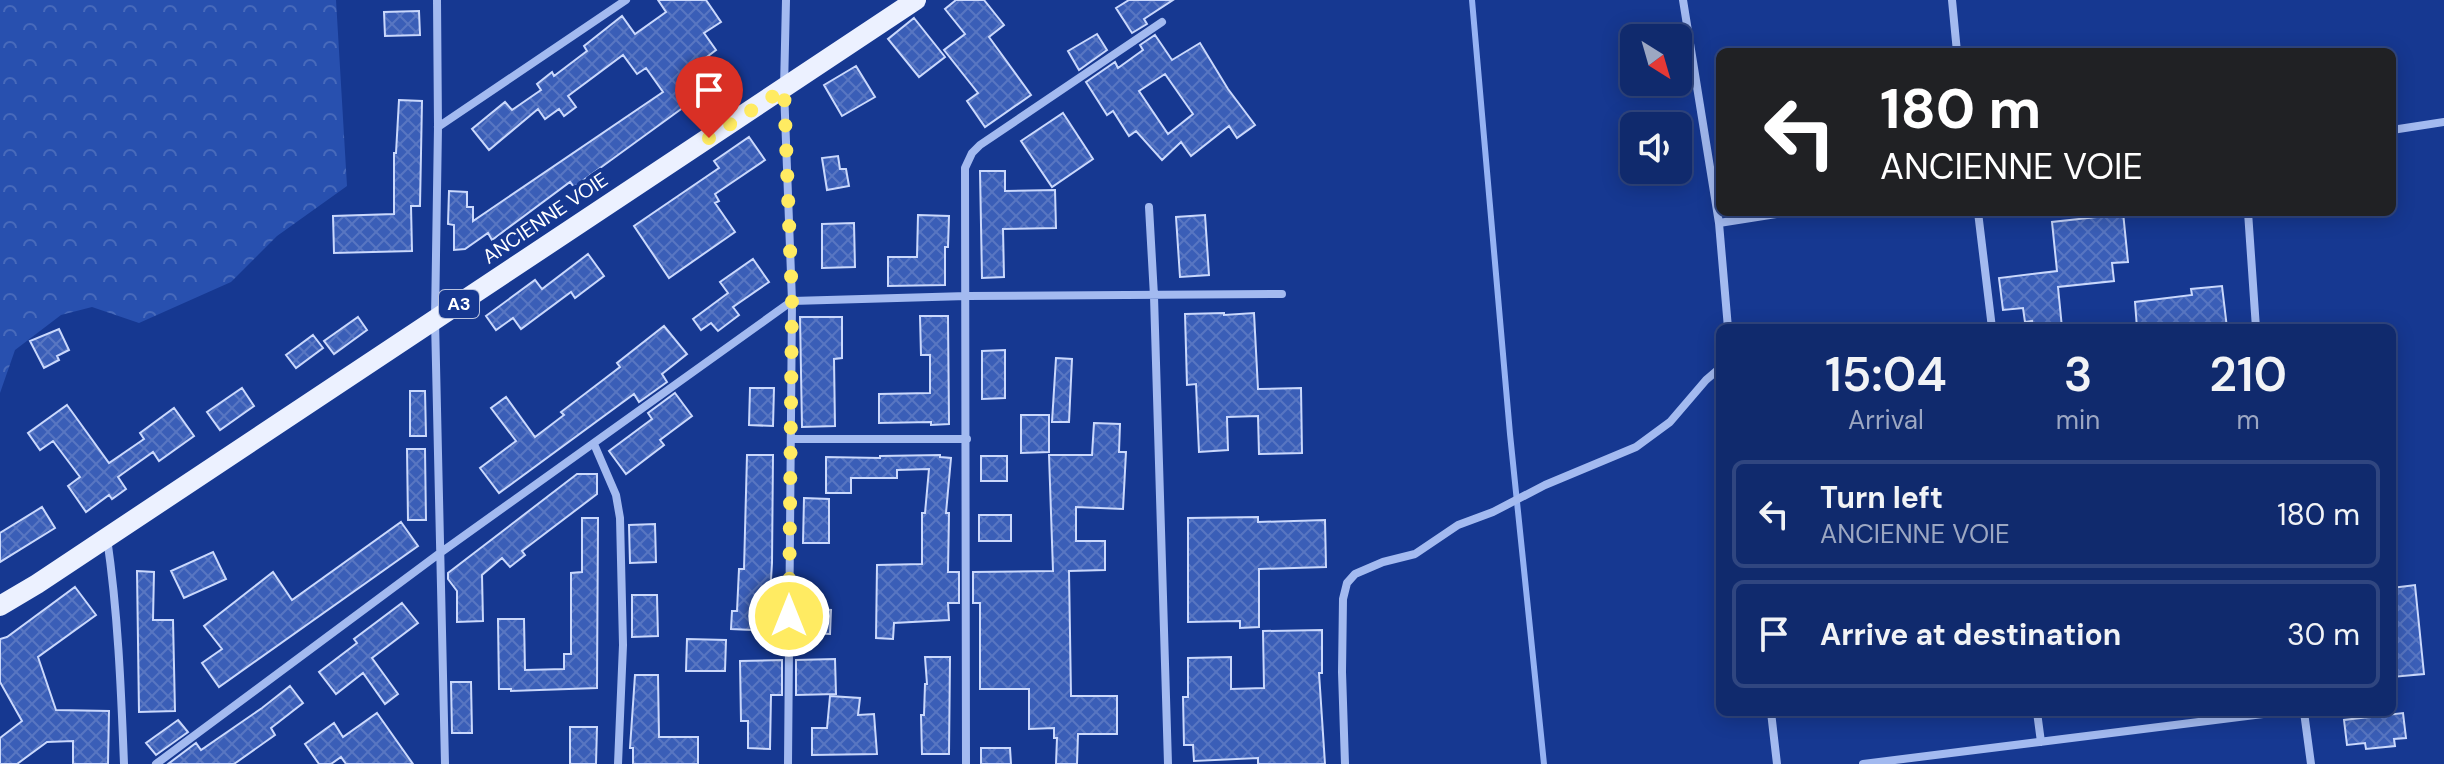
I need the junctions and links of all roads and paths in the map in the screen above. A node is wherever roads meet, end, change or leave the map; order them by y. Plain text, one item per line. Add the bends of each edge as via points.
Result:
1 (437, 0) edge
2 (626, 0) edge
3 (786, 0) edge
4 (916, 0) edge
5 (1683, 0) edge
6 (1952, 0) edge
7 (614, 4) edge
8 (1162, 22) dead end
9 (1957, 48) edge
10 (784, 89) junction
11 (2444, 122) edge
12 (438, 127) junction
13 (2396, 129) edge
14 (1716, 204) edge
15 (1149, 207) dead end
16 (1718, 216) edge
17 (1764, 216) edge
18 (1978, 216) edge
19 (2248, 216) edge
20 (1719, 223) junction
21 (1282, 294) dead end
22 (967, 296) junction
23 (1154, 296) junction
24 (792, 301) junction
25 (435, 320) junction
26 (1728, 324) edge
27 (1992, 324) edge
28 (2256, 324) edge
29 (1716, 371) edge
30 (791, 439) junction
31 (967, 439) junction
32 (594, 444) junction
33 (107, 537) junction
34 (440, 553) junction
35 (0, 606) edge
36 (1771, 716) edge
37 (2038, 716) edge
38 (2247, 716) edge
39 (2305, 716) edge
40 (2041, 742) junction
41 (124, 764) edge
42 (156, 764) edge
43 (445, 764) edge
44 (618, 764) edge
45 (788, 764) edge
46 (966, 764) edge
47 (1168, 764) edge
48 (1345, 764) edge
49 (1777, 764) edge
50 (1863, 764) edge
51 (2311, 764) edge

1 - 12 street
2 - 7 street
3 - 10 street
4 - 10 main road, ANCIENNE VOIE / A3
5 - 14 street
6 - 9 street
7 - 12 street
8 - 22 street via 972,153 964,176
10 - 24 street
10 - 25 main road, ANCIENNE VOIE / A3
11 - 13 street
12 - 25 street
15 - 23 street
16 - 20 street
17 - 20 street
18 - 27 street
19 - 28 street
20 - 26 street
21 - 23 street
22 - 23 street
22 - 24 street
22 - 31 street
23 - 47 street
24 - 30 street
24 - 32 street
25 - 33 main road, ANCIENNE VOIE / A3
25 - 34 street
29 - 48 street via 1670,422 1636,447 1458,525 1415,554 1355,574 1343,599
30 - 31 street
30 - 45 street
31 - 46 street
32 - 34 street
32 - 44 street via 620,518 623,645
33 - 35 main road, ANCIENNE VOIE / A3
33 - 41 street via 120,655
34 - 42 street
34 - 43 street
36 - 49 street
37 - 40 street
38 - 40 street
39 - 51 street
40 - 50 street

